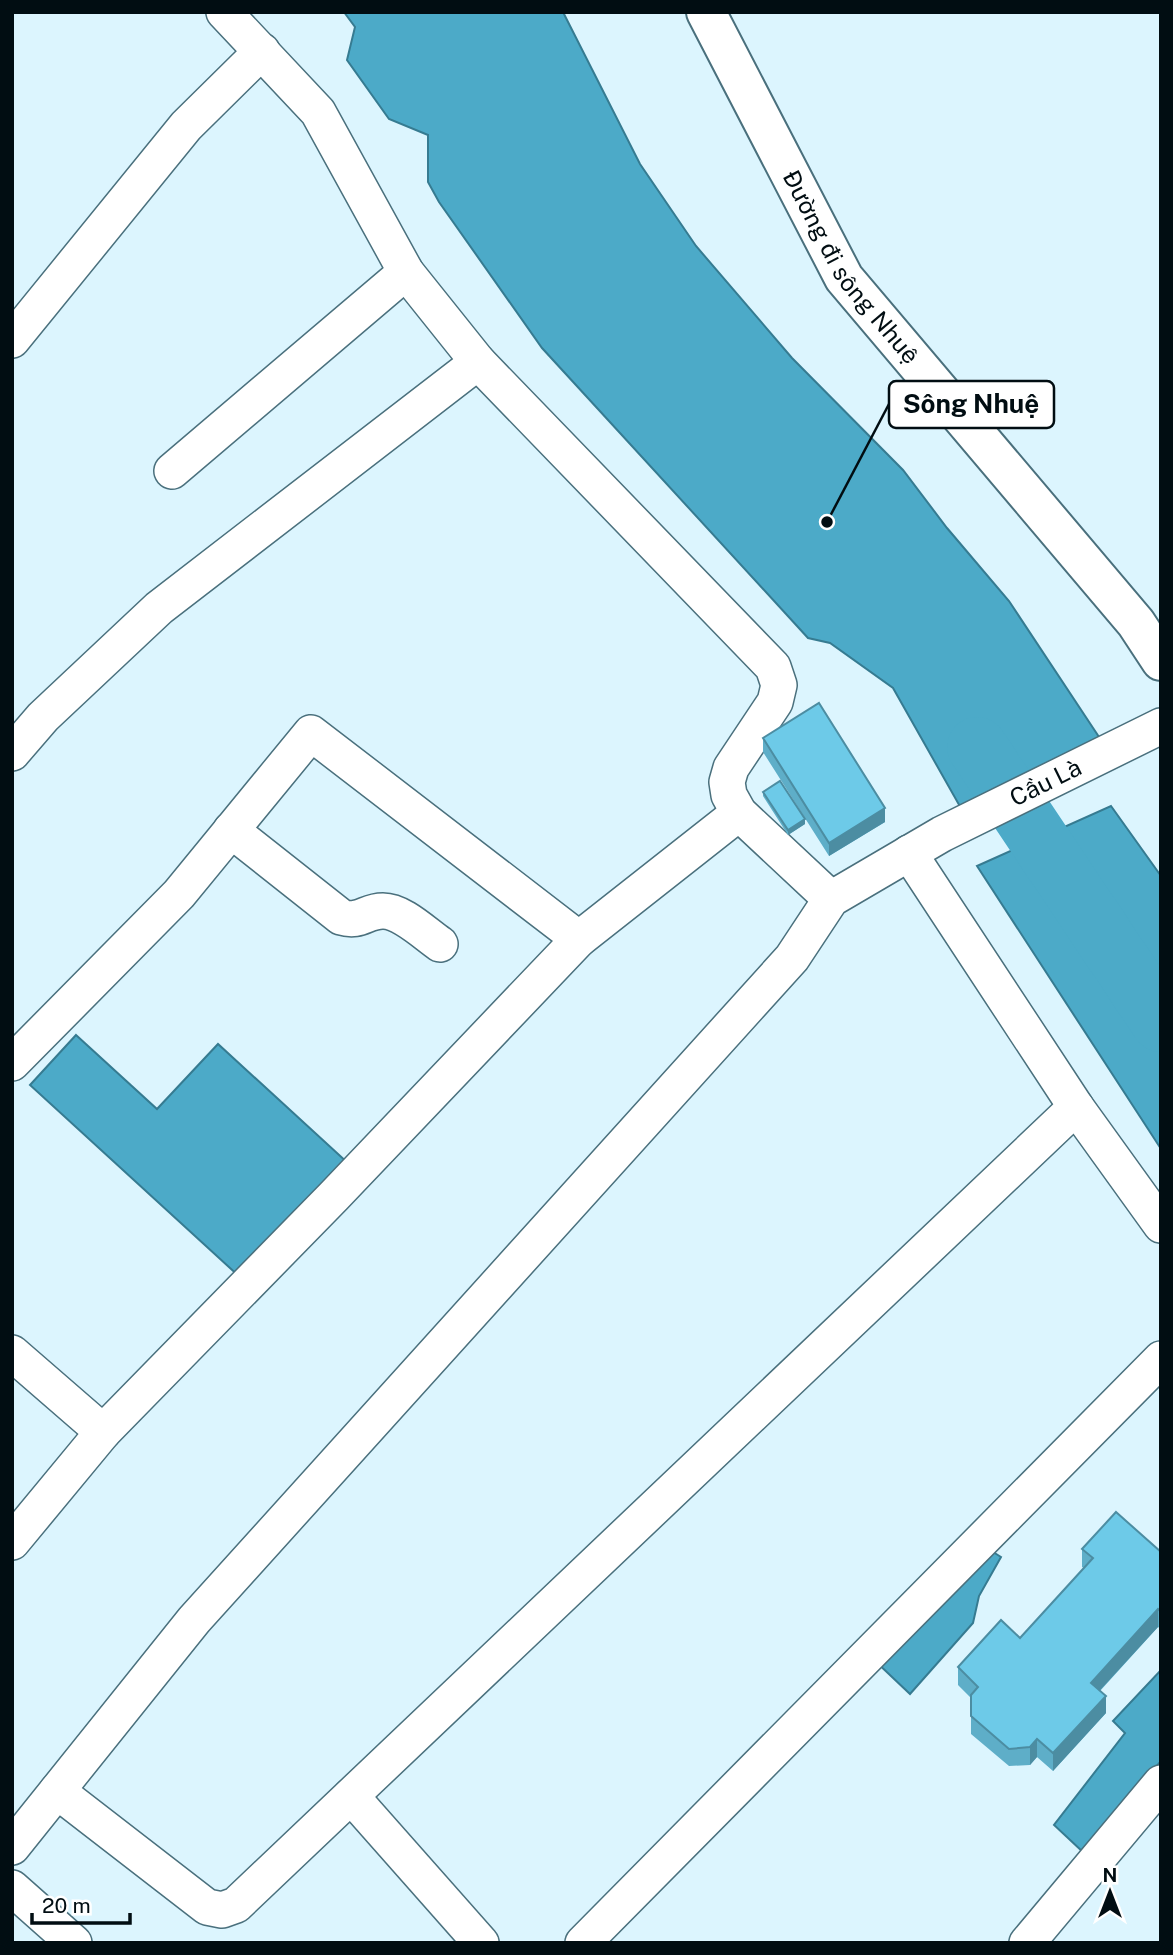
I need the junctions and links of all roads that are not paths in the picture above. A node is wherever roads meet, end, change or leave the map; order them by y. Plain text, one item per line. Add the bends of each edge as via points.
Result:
1 (225, 12) edge
2 (706, 12) edge
3 (262, 51) junction
4 (406, 272) junction
5 (12, 340) edge
6 (478, 362) junction
7 (172, 471) dead end
8 (1161, 661) edge
9 (1155, 729) edge
10 (12, 753) edge
11 (739, 813) junction
12 (231, 830) junction
13 (909, 853) junction
14 (831, 898) junction
15 (579, 939) junction
16 (440, 944) dead end
17 (12, 1063) edge
18 (1076, 1107) junction
19 (1161, 1225) edge
20 (12, 1353) edge
21 (1161, 1359) edge
22 (103, 1432) junction
23 (12, 1542) edge
24 (1161, 1783) edge
25 (57, 1791) junction
26 (351, 1796) junction
27 (12, 1847) edge
28 (12, 1888) edge
29 (74, 1943) edge
30 (481, 1943) edge
31 (583, 1943) edge
32 (1027, 1943) edge

1 - 3 street
2 - 8 street, Đường đi sông Nhuệ via 844,278 1136,623
3 - 4 street via 318,112
3 - 5 street via 186,126
4 - 6 street
4 - 7 street
6 - 10 street via 159,608 43,717
6 - 11 street via 773,667 779,685 775,702 731,768 727,782
9 - 13 street, Cầu Là
11 - 14 street
11 - 15 street
12 - 15 street via 311,733
12 - 16 street via 341,916 352,920 383,911 397,915
12 - 17 street via 179,894
13 - 14 street, Cầu Là
13 - 18 street
14 - 25 street via 792,958 194,1620
15 - 22 street
18 - 19 street
18 - 26 street
20 - 22 street
21 - 31 street
22 - 23 street
24 - 32 street
25 - 26 street via 207,1907 222,1910 236,1905
25 - 27 street
26 - 30 street
28 - 29 street

